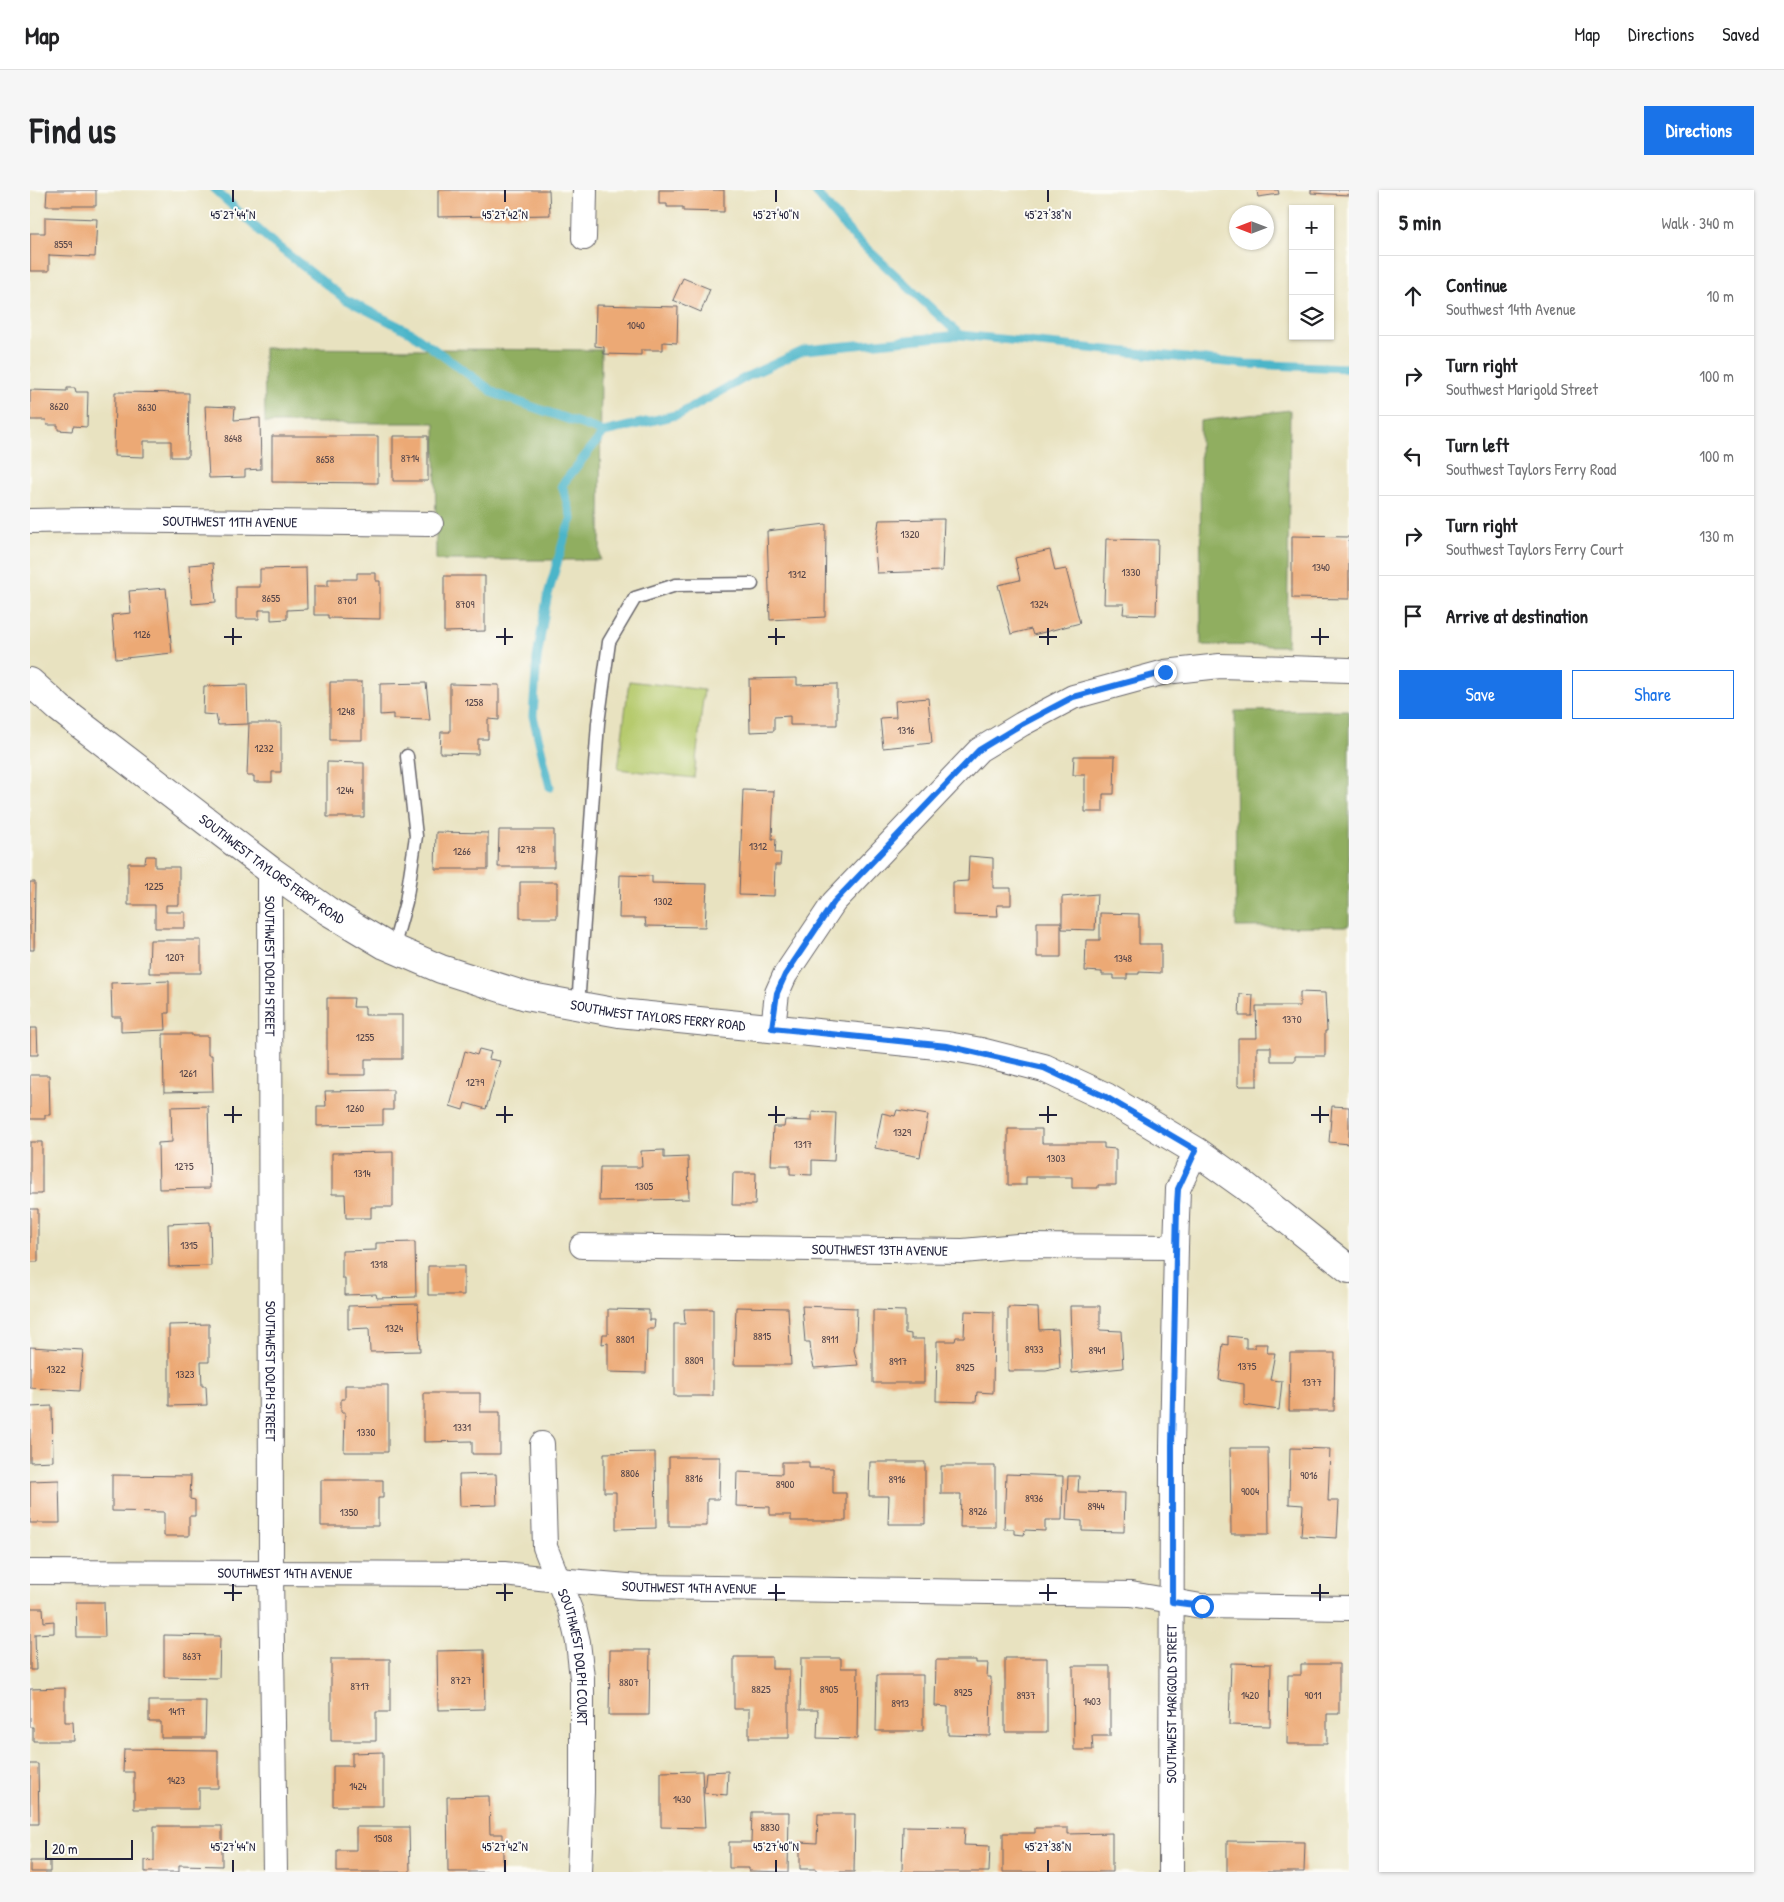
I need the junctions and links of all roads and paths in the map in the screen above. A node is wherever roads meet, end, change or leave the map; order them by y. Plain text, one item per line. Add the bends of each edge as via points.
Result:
1 (585, 190) edge
2 (584, 238) dead end
3 (30, 521) edge
4 (431, 524) dead end
5 (752, 584) dead end
6 (1349, 670) edge
7 (30, 682) edge
8 (407, 756) dead end
9 (270, 870) junction
10 (394, 949) junction
11 (578, 1006) junction
12 (772, 1028) junction
13 (1196, 1150) junction
14 (582, 1246) dead end
15 (1176, 1247) junction
16 (1349, 1269) edge
17 (542, 1444) dead end
18 (30, 1572) edge
19 (271, 1572) junction
20 (558, 1580) junction
21 (1172, 1602) junction
22 (1349, 1608) edge
23 (275, 1872) edge
24 (579, 1872) edge
25 (1171, 1872) edge

1 - 2 street
3 - 4 street, SOUTHWEST 11TH AVENUE
5 - 11 lane via 676,585 635,598 609,642 598,723
6 - 12 street via 1220,666 1165,672 1073,697 979,750 834,902 785,975 777,993
7 - 9 street, SOUTHWEST TAYLORS FERRY ROAD
8 - 10 lane via 416,836 406,902
9 - 10 street, SOUTHWEST TAYLORS FERRY ROAD via 328,911
9 - 19 street, SOUTHWEST DOLPH STREET
10 - 11 street, SOUTHWEST TAYLORS FERRY ROAD via 441,970 489,986
11 - 12 street, SOUTHWEST TAYLORS FERRY ROAD via 678,1020
12 - 13 street, SOUTHWEST TAYLORS FERRY ROAD via 947,1046 1044,1068 1106,1097
13 - 15 street, SOUTHWEST MARIGOLD STREET via 1178,1189
13 - 16 street, SOUTHWEST TAYLORS FERRY ROAD
14 - 15 street, SOUTHWEST 13TH AVENUE via 963,1251 1018,1246
15 - 21 street, SOUTHWEST MARIGOLD STREET
17 - 20 street, SOUTHWEST DOLPH COURT via 545,1547
18 - 19 street, SOUTHWEST 14TH AVENUE
19 - 20 street, SOUTHWEST 14TH AVENUE via 504,1574
19 - 23 street, SOUTHWEST DOLPH STREET
20 - 21 street, SOUTHWEST 14TH AVENUE via 638,1587 1130,1594
20 - 24 street, SOUTHWEST DOLPH COURT via 575,1627 582,1678
21 - 22 street, SOUTHWEST 14TH AVENUE via 1202,1606
21 - 25 street, SOUTHWEST MARIGOLD STREET

